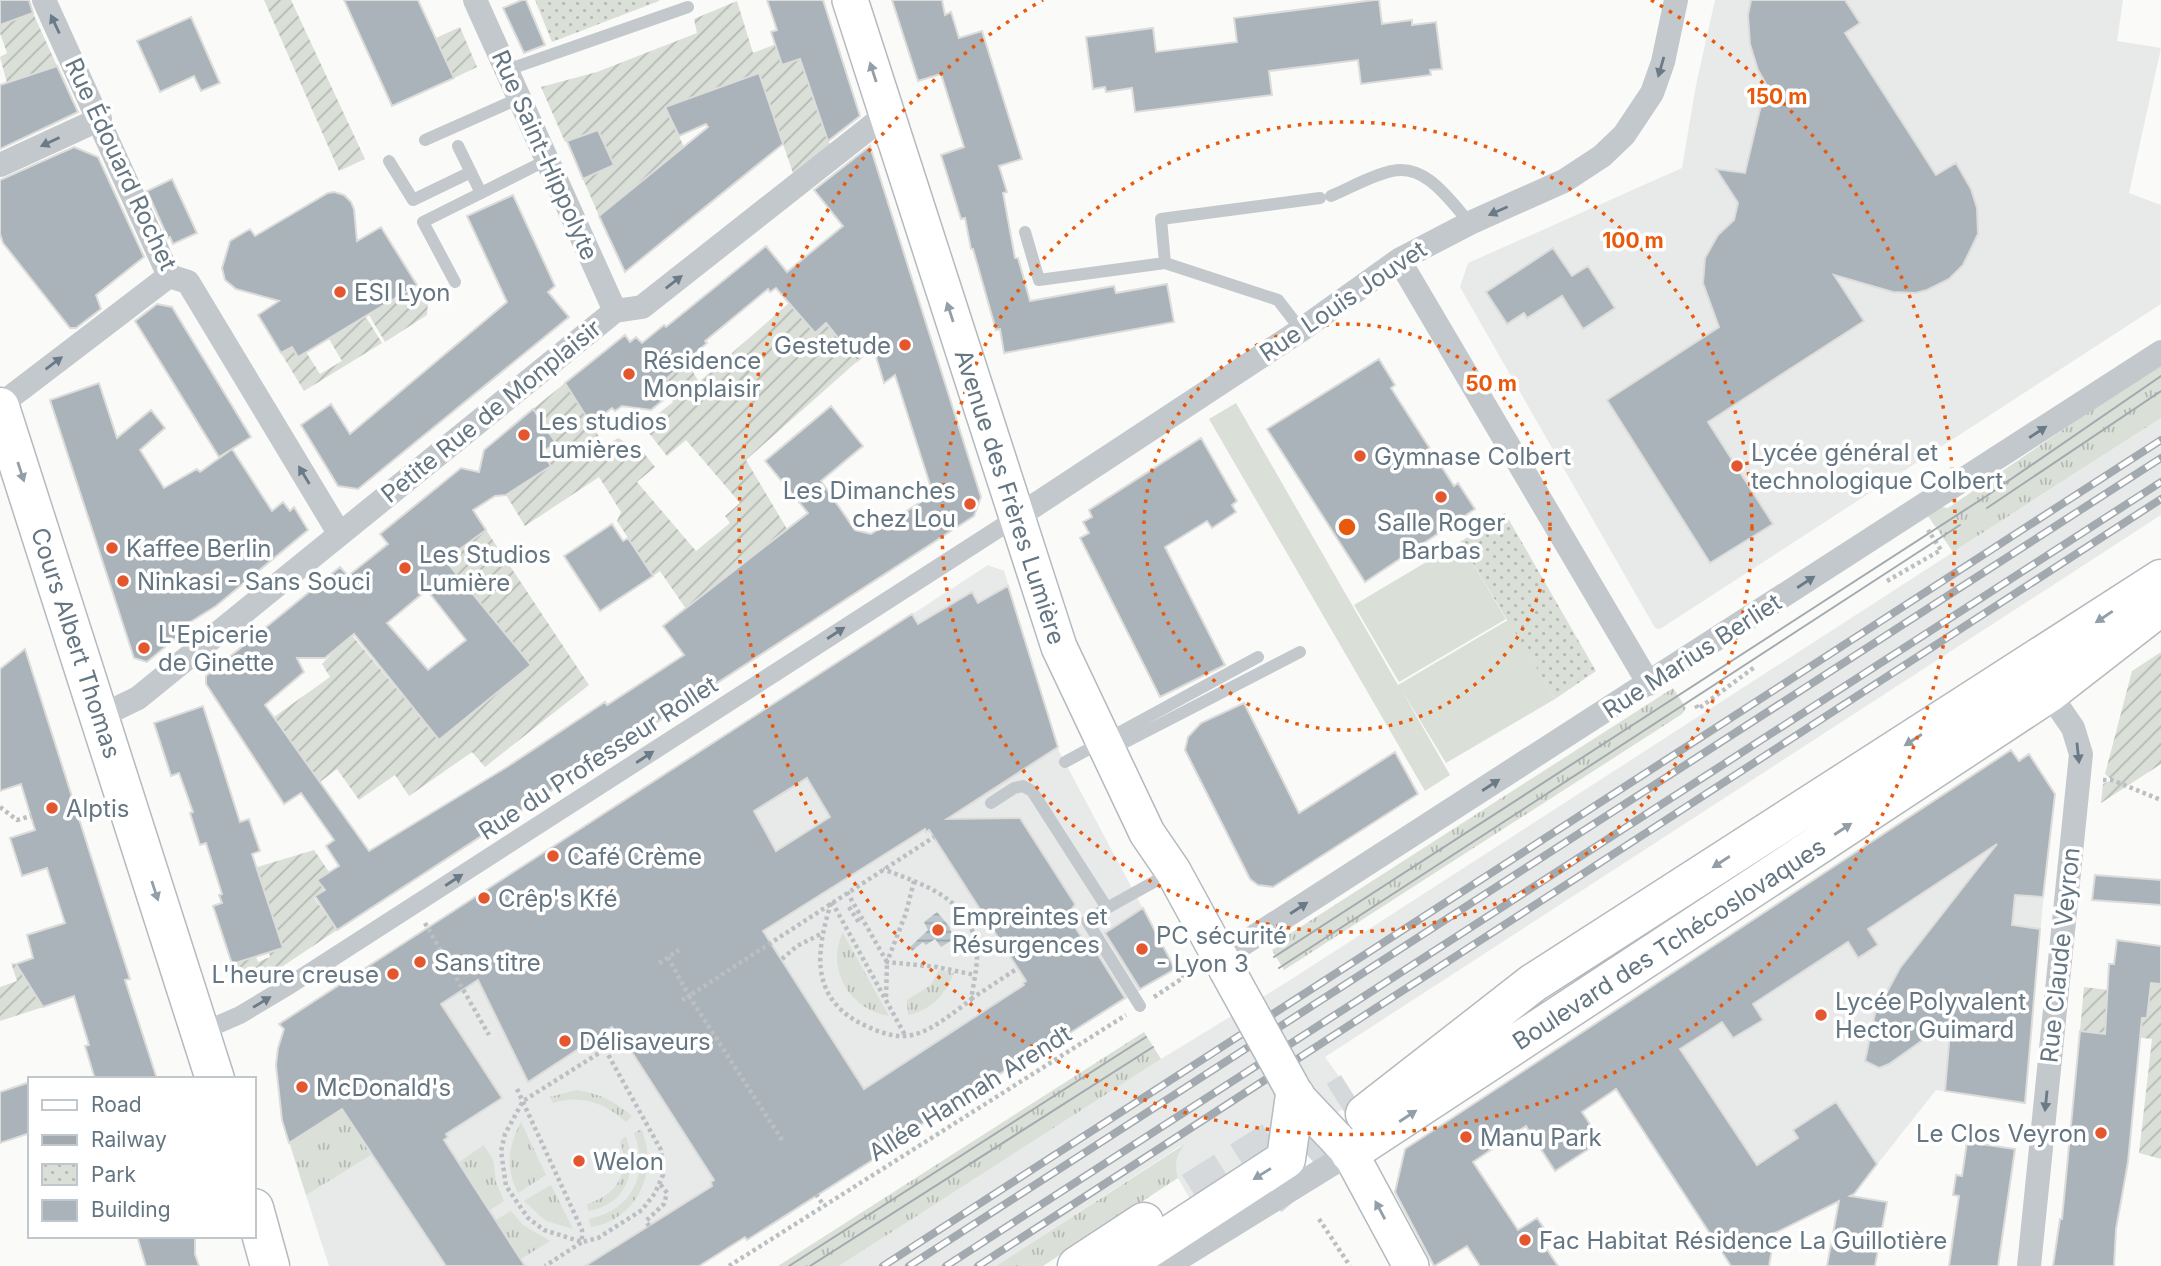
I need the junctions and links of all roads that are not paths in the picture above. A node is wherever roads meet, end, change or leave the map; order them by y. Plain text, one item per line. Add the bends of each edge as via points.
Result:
1 (44, 0) edge
2 (475, 0) edge
3 (850, 0) edge
4 (1676, 0) edge
5 (688, 7) dead end
6 (507, 70) junction
7 (520, 98) junction
8 (887, 114) junction
9 (100, 119) junction
10 (425, 140) dead end
11 (458, 146) dead end
12 (547, 160) junction
13 (389, 161) dead end
14 (0, 165) edge
15 (471, 172) junction
16 (481, 192) junction
17 (1470, 223) junction
18 (1025, 232) dead end
19 (1399, 260) junction
20 (1165, 263) junction
21 (169, 276) junction
22 (454, 282) dead end
23 (615, 311) junction
24 (1301, 330) junction
25 (2161, 352) edge
26 (0, 406) edge
27 (1017, 517) junction
28 (339, 533) junction
29 (2161, 579) edge
30 (2161, 606) edge
31 (1300, 652) dead end
32 (2045, 655) junction
33 (1258, 657) dead end
34 (1649, 684) junction
35 (2049, 693) junction
36 (99, 717) junction
37 (1106, 747) junction
38 (1065, 762) dead end
39 (991, 803) dead end
40 (1173, 872) junction
41 (1107, 908) junction
42 (1219, 954) junction
43 (1140, 1006) road end
44 (201, 1032) junction
45 (214, 1077) edge
46 (1293, 1090) junction
47 (1358, 1103) tunnel mouth
48 (1350, 1153) junction
49 (1192, 1191) tunnel mouth
50 (256, 1215) edge
51 (251, 1238) edge
52 (244, 1266) edge
53 (270, 1266) edge
54 (1077, 1266) edge
55 (1122, 1266) edge
56 (1167, 1266) edge
57 (1411, 1266) edge
58 (2029, 1266) edge

9 -> 1 street, Rue Édouard Rochet
2 - 6 street, Rue Saint-Hippolyte
8 -> 3 main road, Avenue des Frères Lumière
4 -> 17 street, Rue Louis Jouvet via 1658,77 1624,135 1577,173
5 - 6 lane
6 - 7 street, Rue Saint-Hippolyte
7 - 10 lane
7 - 12 street, Rue Saint-Hippolyte
23 -> 8 street, Petite Rue de Monplaisir via 642,307
27 -> 8 main road, Avenue des Frères Lumière
9 -> 14 street
9 - 21 street, Rue Édouard Rochet
11 - 15 lane
12 - 16 lane
12 - 23 street, Rue Saint-Hippolyte
13 - 15 lane via 413,200
15 - 16 lane
16 - 22 lane via 423,222
17 - 19 street, Rue Louis Jouvet
17 - 20 lane via 1422,175 1391,171 1326,197 1161,219
18 - 20 lane via 1039,280
19 - 24 street, Rue Louis Jouvet
19 - 34 street
20 - 24 lane via 1279,300
26 -> 21 street
28 -> 21 street, Rue Édouard Rochet via 188,282
23 - 28 street, Petite Rue de Monplaisir
24 - 27 street, Rue Louis Jouvet
34 -> 25 street, Rue Marius Berliet
26 -> 36 main road, Cours Albert Thomas
27 - 37 main road, Avenue des Frères Lumière via 1059,647
44 -> 27 street, Rue du Professeur Rollet via 252,1009
28 - 36 street, Petite Rue de Monplaisir via 138,698
29 -> 32 main road, Boulevard des Tchécoslovaques
30 - 35 main road, Boulevard des Tchécoslovaques
31 - 37 lane
32 - 35 street, Rue Claude Veyron via 2041,675
32 -> 47 main road, Boulevard des Tchécoslovaques via 1533,983
33 - 37 lane
42 -> 34 street, Rue Marius Berliet
48 -> 35 main road, Boulevard des Tchécoslovaques
35 -> 58 street, Rue Claude Veyron via 2073,728 2081,754
36 -> 44 main road, Cours Albert Thomas
37 - 38 lane
37 - 40 main road, Avenue des Frères Lumière via 1147,833
39 - 41 lane via 1014,788 1032,791
40 - 41 lane
40 - 42 main road, Avenue des Frères Lumière
41 - 43 lane via 1087,921
42 - 46 main road, Avenue des Frères Lumière, bridge
44 - 45 main road, Cours Albert Thomas
46 - 48 main road, Avenue des Frères Lumière
46 -> 55 main road via 1286,1159
48 - 56 street, Boulevard des Tchécoslovaques
57 -> 48 main road, Avenue des Frères Lumière
49 - 54 main road
50 - 53 main road
51 - 52 main road

